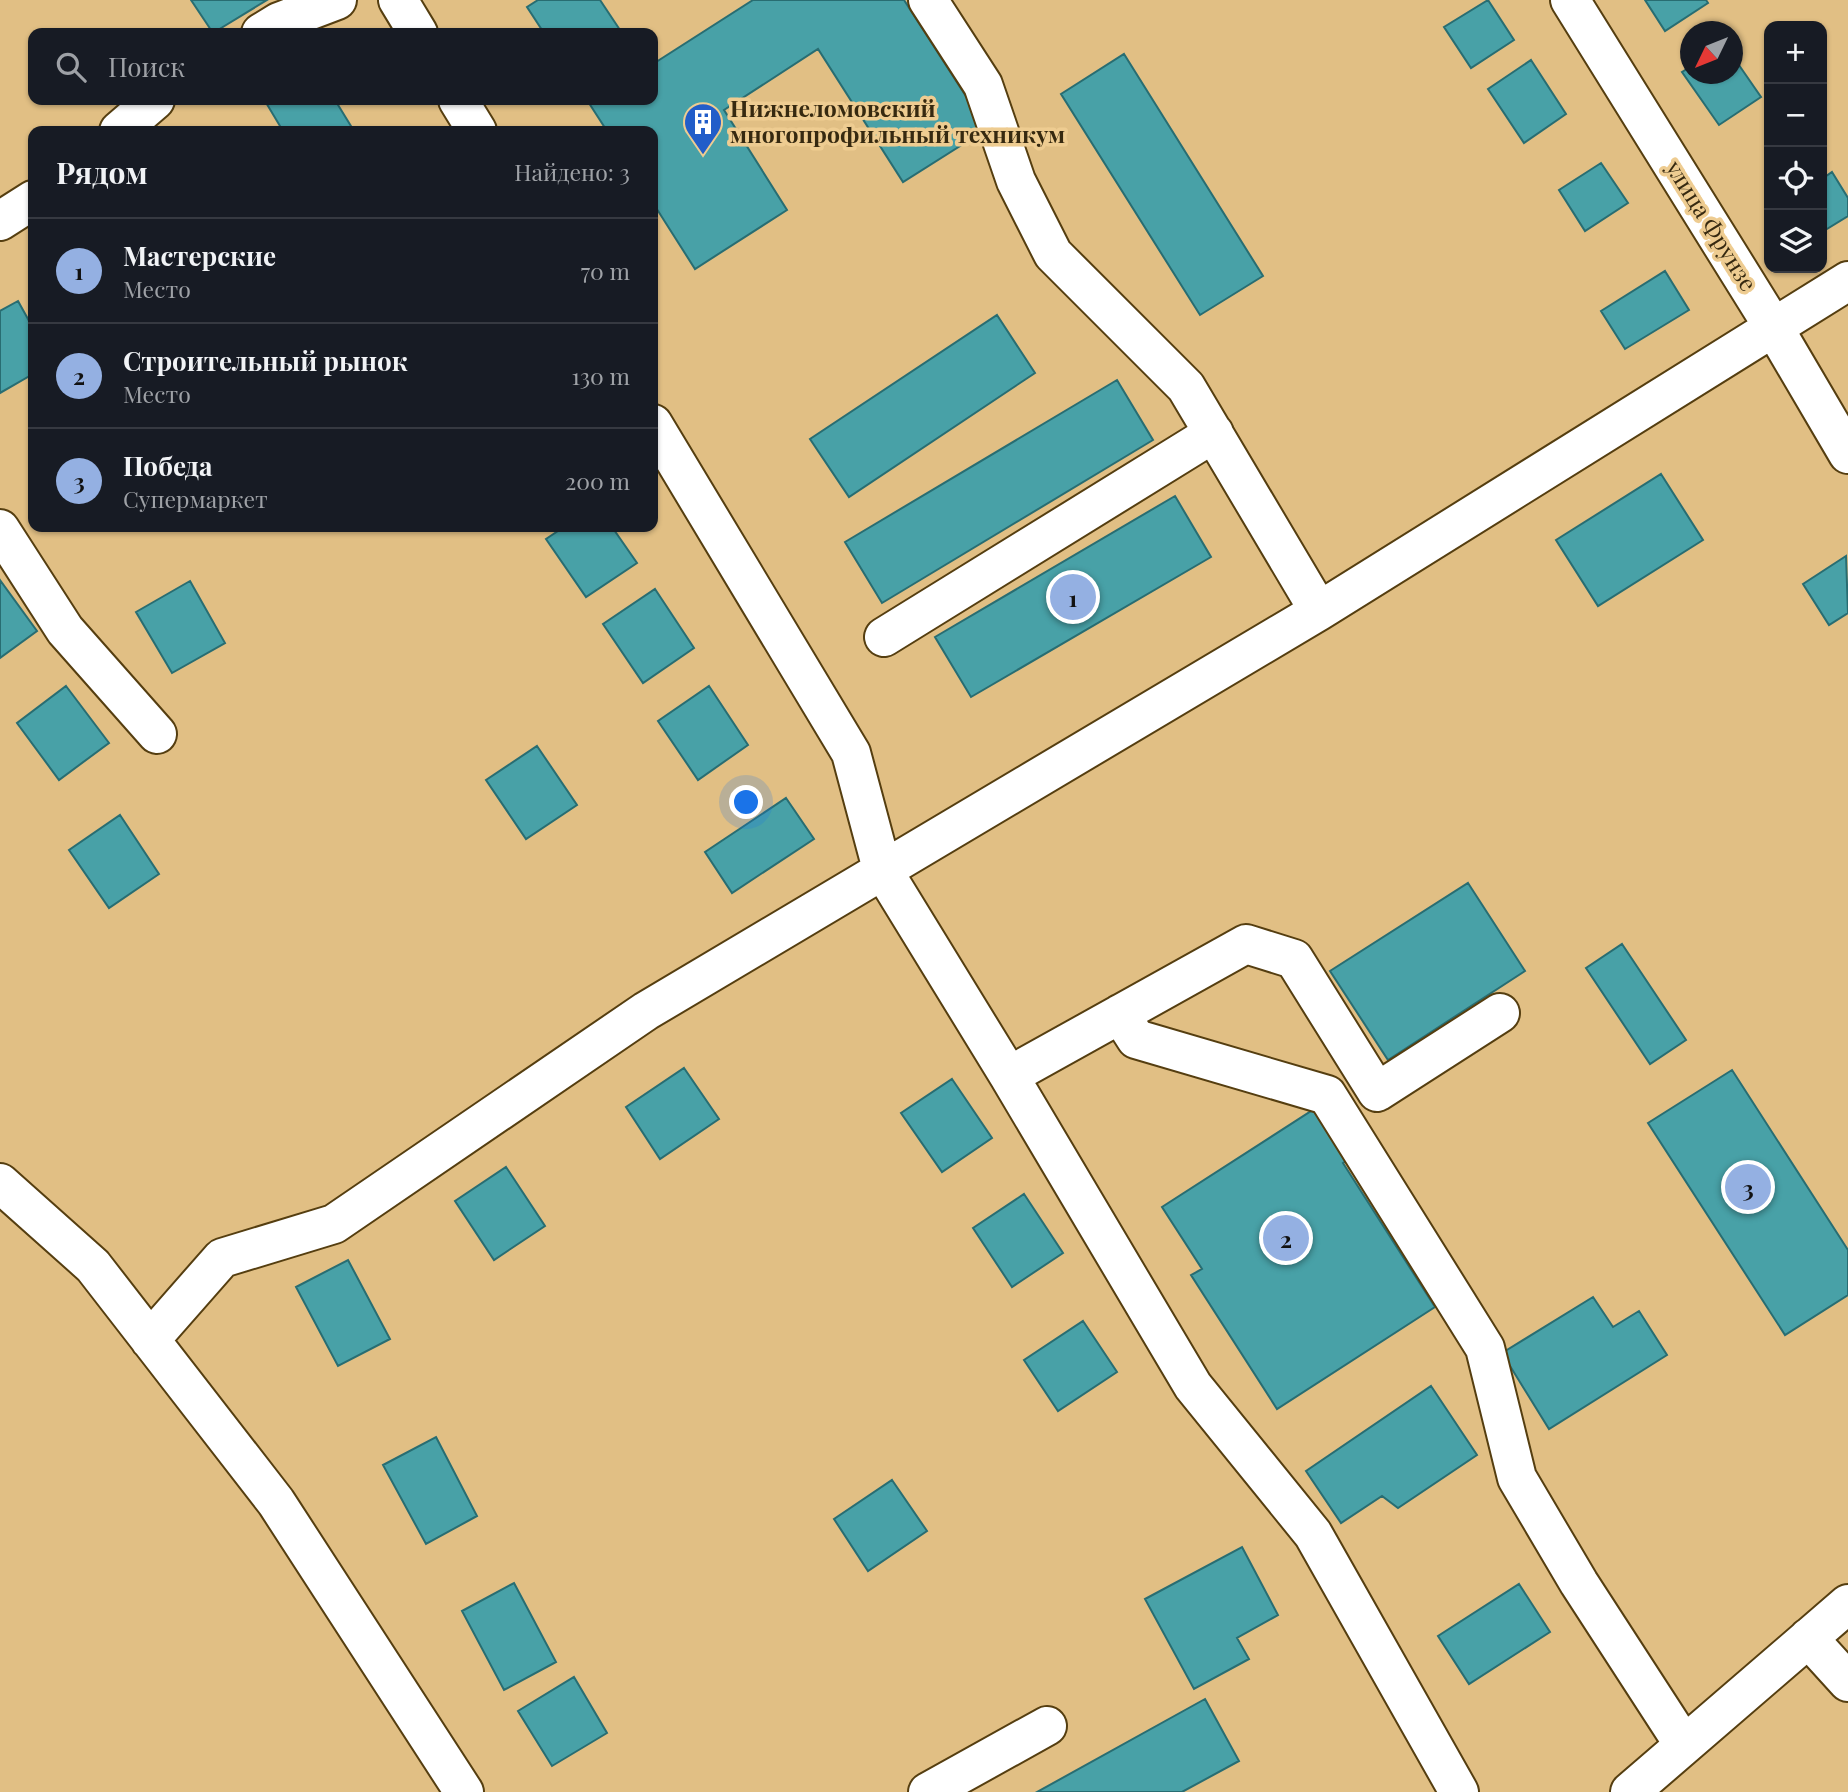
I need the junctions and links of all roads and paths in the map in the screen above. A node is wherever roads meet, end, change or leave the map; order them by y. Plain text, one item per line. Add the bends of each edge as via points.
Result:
1 (337, 0) edge
2 (398, 0) edge
3 (928, 0) edge
4 (1570, 0) edge
5 (269, 28) edge
6 (415, 28) edge
7 (149, 105) edge
8 (461, 105) edge
9 (125, 126) edge
10 (474, 126) edge
11 (28, 203) edge
12 (0, 221) edge
13 (1848, 281) edge
14 (1774, 328) junction
15 (658, 432) edge
16 (1214, 433) junction
17 (1848, 454) edge
18 (0, 529) edge
19 (1319, 611) junction
20 (884, 637) dead end
21 (157, 734) dead end
22 (882, 869) junction
23 (1500, 1013) dead end
24 (1121, 1014) junction
25 (1009, 1076) junction
26 (0, 1183) edge
27 (150, 1340) junction
28 (1848, 1604) edge
29 (1808, 1638) junction
30 (1848, 1682) edge
31 (1047, 1726) dead end
32 (1684, 1745) junction
33 (464, 1792) edge
34 (928, 1792) edge
35 (1459, 1792) edge
36 (1630, 1792) edge

1 - 5 street
2 - 6 street
3 - 16 street via 983,85 1016,181 1053,254 1186,387
4 - 14 street, улица Фрунзе
7 - 9 street
8 - 10 street
11 - 12 street
13 - 14 street
14 - 17 street, улица Фрунзе
14 - 19 street
15 - 22 street via 851,753
16 - 19 street
16 - 20 street
18 - 21 street via 65,629
19 - 22 street
22 - 25 street
22 - 27 street via 646,1011 334,1224 222,1258
23 - 24 street via 1377,1092 1294,959 1247,944
24 - 25 street
24 - 32 street via 1136,1039 1326,1095 1485,1348 1517,1478
25 - 35 street via 1193,1386 1313,1534
26 - 27 street via 93,1266
27 - 33 street via 276,1502
28 - 29 street
29 - 30 street
29 - 32 street
31 - 34 street
32 - 36 street

